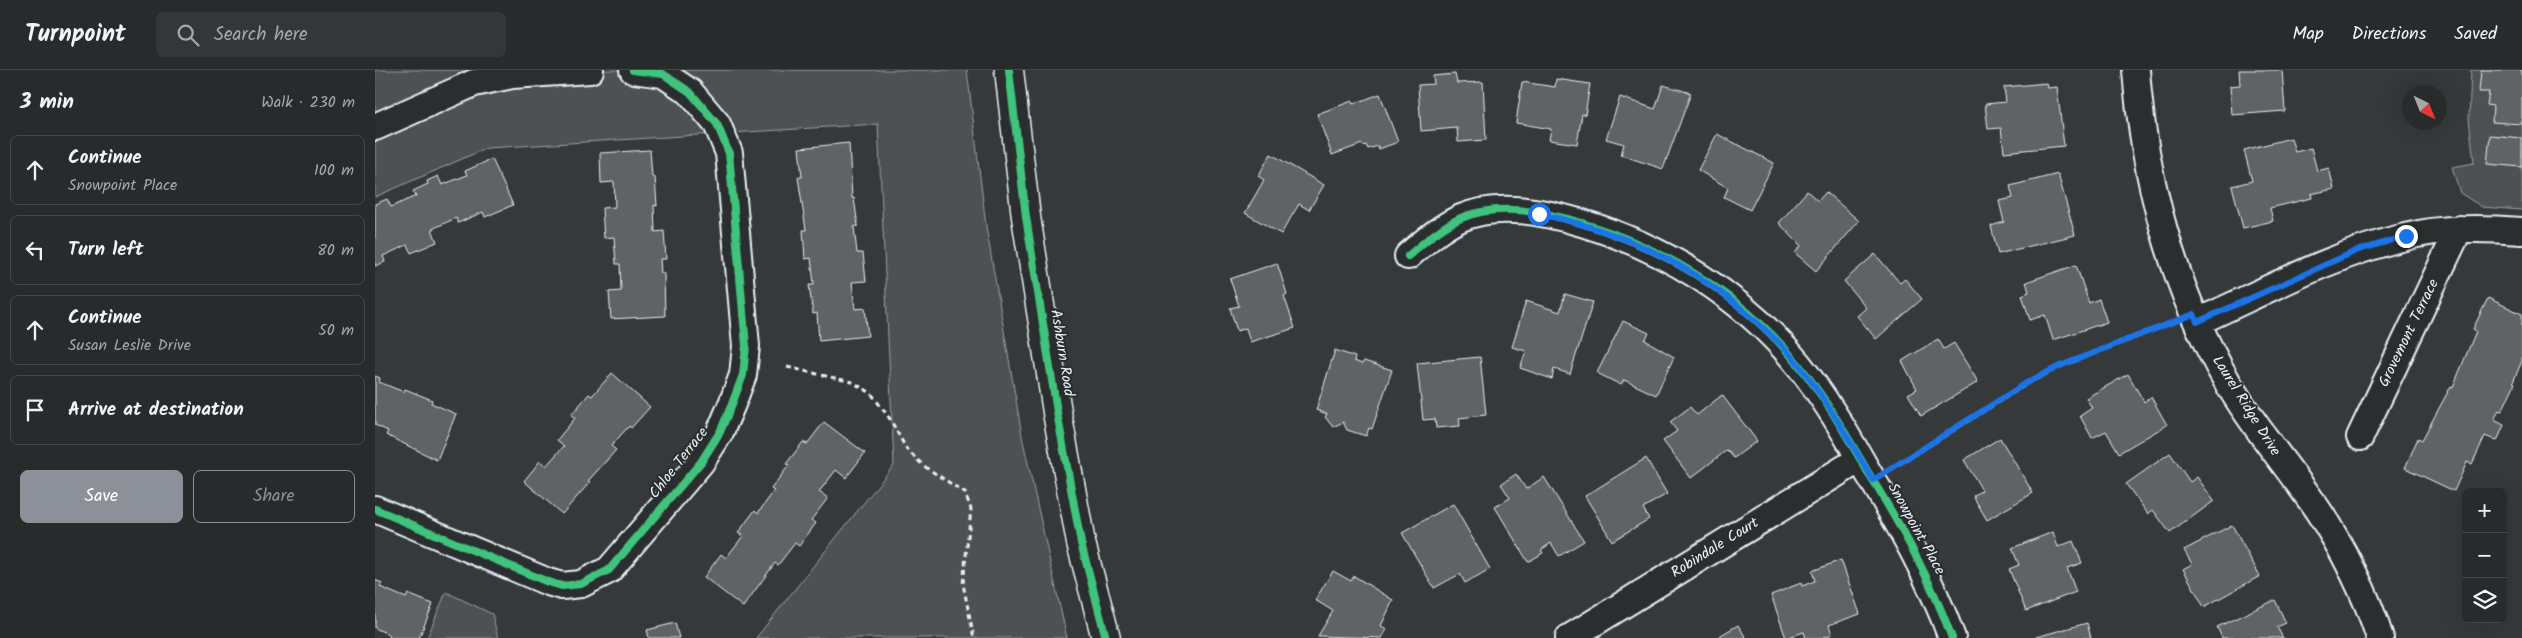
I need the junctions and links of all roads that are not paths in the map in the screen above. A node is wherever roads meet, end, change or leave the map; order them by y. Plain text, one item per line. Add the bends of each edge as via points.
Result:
1 (590, 70) edge
2 (633, 70) edge
3 (1009, 70) edge
4 (2136, 70) edge
5 (375, 126) edge
6 (2459, 229) junction
7 (2522, 231) edge
8 (1408, 256) dead end
9 (2195, 318) junction
10 (2360, 437) dead end
11 (1866, 469) junction
12 (375, 509) edge
13 (1106, 638) edge
14 (1569, 638) edge
15 (1952, 638) edge
16 (2380, 638) edge

1 - 5 street via 513,75 474,83
2 - 12 street, Chloe Terrace via 663,74 690,92 717,124 729,153 746,346 743,375 721,432 701,462 609,570 581,584 562,586 548,582
3 - 13 street, Ashburn Road via 1026,217 1058,418 1081,543
4 - 9 street, Laurel Ridge Drive via 2149,170 2168,245
6 - 7 street
6 - 9 street via 2406,236 2356,251
6 - 10 street, Grovemont Terrace
8 - 11 street, Snowpoint Place via 1433,234 1462,218 1505,209 1573,221 1638,243 1726,294 1776,340 1816,388
9 - 16 street, Laurel Ridge Drive via 2227,383 2267,444 2317,509 2351,569
11 - 14 street, Robindale Court
11 - 15 street, Snowpoint Place via 1907,536 1935,592

